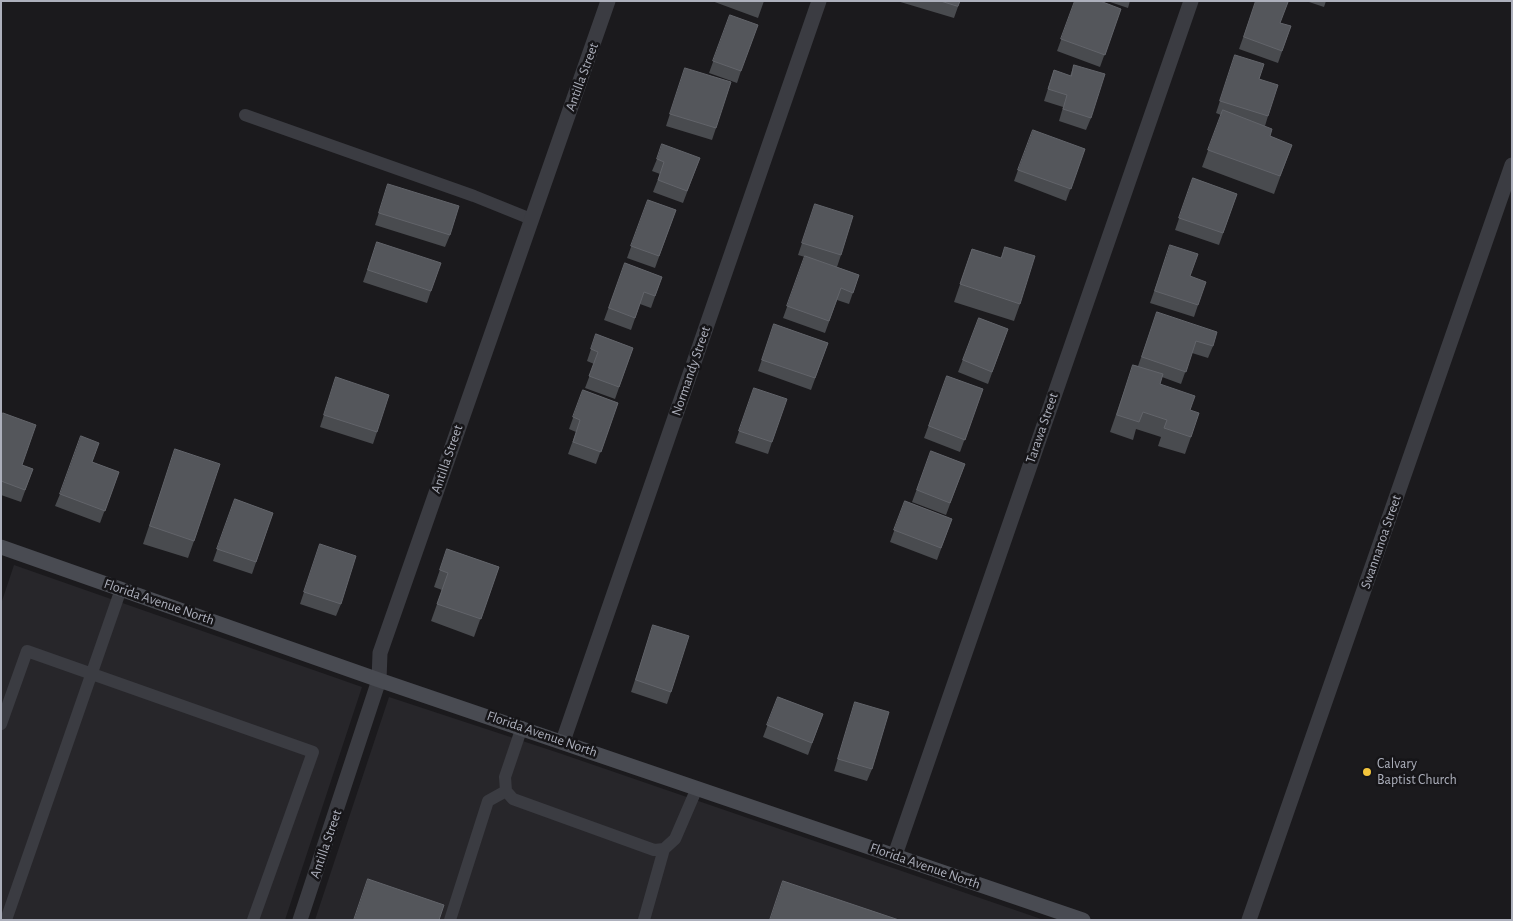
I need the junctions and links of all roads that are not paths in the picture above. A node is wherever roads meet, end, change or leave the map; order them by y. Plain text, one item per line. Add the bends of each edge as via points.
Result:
1 (608, 1) edge
2 (819, 1) edge
3 (1192, 1) edge
4 (244, 115) dead end
5 (1512, 165) edge
6 (531, 219) junction
7 (1, 547) edge
8 (121, 589) junction
9 (91, 675) junction
10 (379, 680) junction
11 (1, 724) edge
12 (522, 727) junction
13 (563, 741) junction
14 (697, 788) junction
15 (506, 791) junction
16 (664, 849) junction
17 (895, 855) junction
18 (5, 916) edge
19 (1067, 917) edge
20 (253, 920) edge
21 (300, 920) edge
22 (450, 920) edge
23 (644, 920) edge
24 (1083, 920) edge
25 (1249, 920) edge

1 - 6 street, Antilla Street
2 - 13 street, Normandy Street
3 - 17 street, Tarawa Street
4 - 6 lane
5 - 25 street, Swannanoa Street
6 - 10 street, Antilla Street via 380,653
7 - 8 street, Florida Avenue North
8 - 9 lane
8 - 10 street, Florida Avenue North
9 - 11 lane via 26,651
9 - 18 lane
9 - 20 lane via 313,752
10 - 12 street, Florida Avenue North
10 - 21 street, Antilla Street
12 - 13 street, Florida Avenue North
12 - 15 lane via 505,777
13 - 14 street, Florida Avenue North
14 - 16 lane via 675,839
14 - 17 street, Florida Avenue North
15 - 16 lane via 514,799 532,806 654,850
15 - 22 lane via 488,801
16 - 23 lane
17 - 19 street, Florida Avenue North
19 - 24 street, Florida Avenue North

